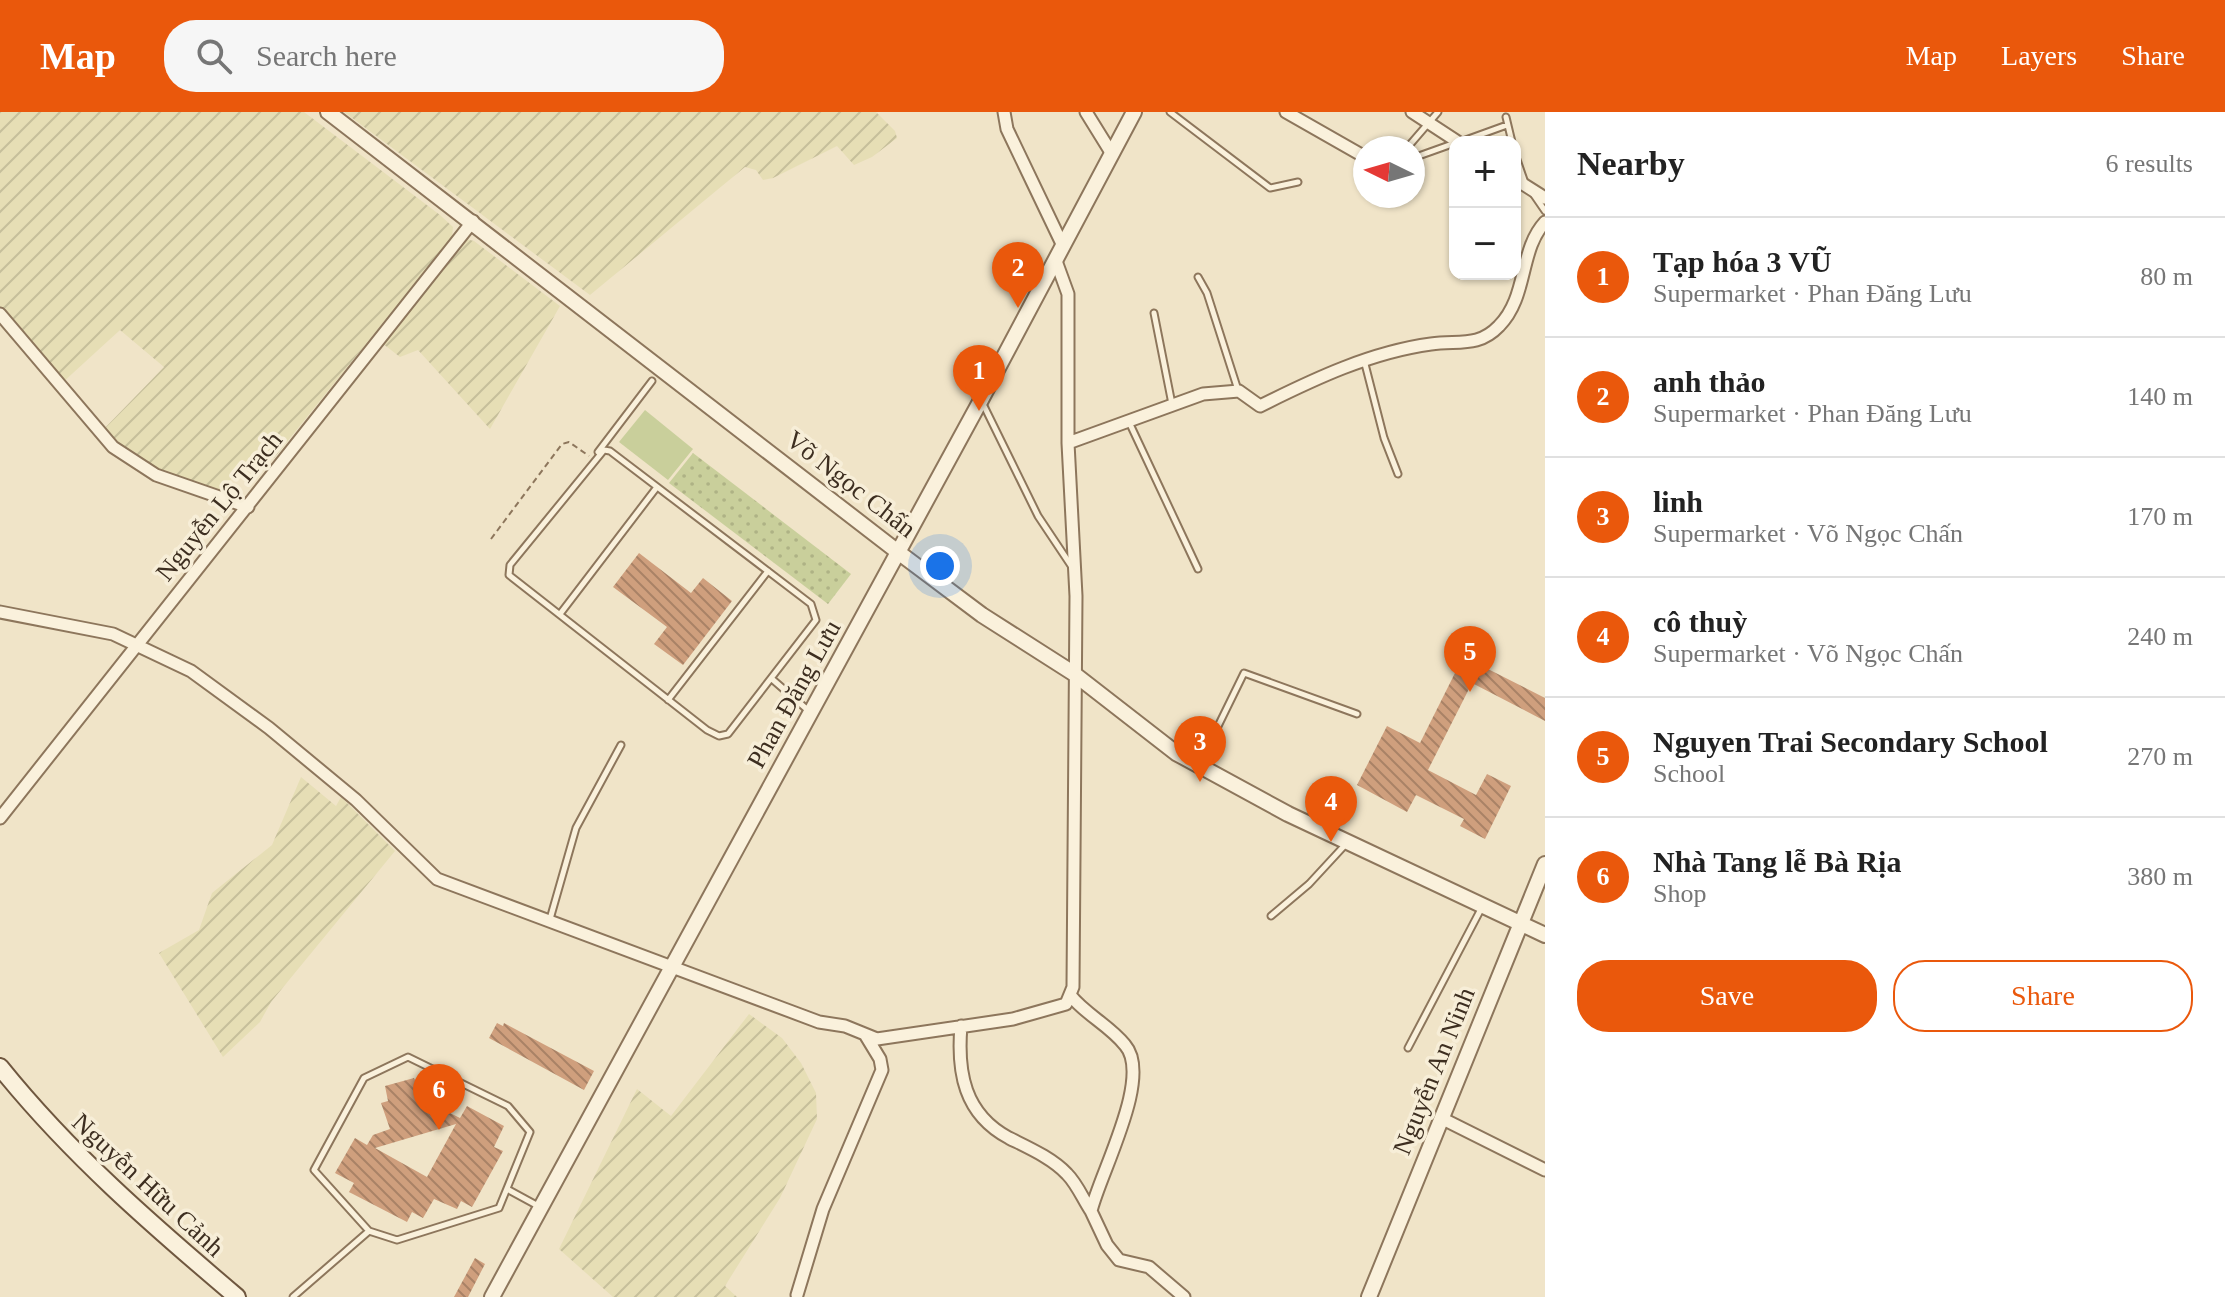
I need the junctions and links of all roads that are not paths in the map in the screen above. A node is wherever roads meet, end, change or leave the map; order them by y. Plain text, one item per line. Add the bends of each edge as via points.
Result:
1 (328, 112) edge
2 (1004, 112) edge
3 (1086, 112) edge
4 (1134, 112) edge
5 (1170, 112) edge
6 (1412, 112) edge
7 (1438, 112) edge
8 (1288, 113) edge
9 (1506, 117) dead end
10 (1429, 123) junction
11 (1507, 125) junction
12 (1418, 136) edge
13 (1475, 136) edge
14 (1510, 136) edge
15 (1449, 137) edge
16 (1449, 145) edge
17 (1353, 150) edge
18 (1112, 154) junction
19 (1425, 154) edge
20 (1521, 168) edge
21 (1298, 182) dead end
22 (1521, 183) edge
23 (1530, 188) junction
24 (1545, 198) edge
25 (1545, 211) edge
26 (473, 221) junction
27 (1545, 222) edge
28 (1063, 246) junction
29 (1056, 261) junction
30 (1198, 277) dead end
31 (1154, 313) dead end
32 (0, 314) edge
33 (1364, 359) junction
34 (652, 381) dead end
35 (1239, 391) junction
36 (981, 400) junction
37 (1172, 404) junction
38 (1129, 421) junction
39 (1068, 443) junction
40 (598, 453) junction
41 (1398, 474) dead end
42 (657, 487) junction
43 (248, 507) junction
44 (898, 552) junction
45 (1198, 569) dead end
46 (768, 571) junction
47 (1075, 571) junction
48 (0, 612) edge
49 (560, 614) junction
50 (136, 643) junction
51 (1073, 673) junction
52 (772, 679) junction
53 (668, 700) junction
54 (810, 713) junction
55 (1357, 714) dead end
56 (621, 745) dead end
57 (1198, 766) junction
58 (0, 818) edge
59 (1347, 843) junction
60 (1545, 864) edge
61 (1483, 904) junction
62 (1271, 916) dead end
63 (1520, 921) junction
64 (549, 924) junction
65 (1545, 935) edge
66 (672, 965) junction
67 (1070, 995) junction
68 (961, 1026) junction
69 (866, 1036) junction
70 (1408, 1048) dead end
71 (0, 1067) edge
72 (1441, 1118) junction
73 (1545, 1170) edge
74 (507, 1189) junction
75 (541, 1207) junction
76 (1091, 1211) junction
77 (369, 1231) junction
78 (797, 1295) edge
79 (237, 1297) edge
80 (293, 1297) edge
81 (492, 1297) edge
82 (1184, 1297) edge
83 (1369, 1297) edge

1 - 26 street, Võ Ngọc Chấn
2 - 28 street via 1007,129
3 - 18 street
4 - 18 street, Phan Đăng Lưu
5 - 21 lane via 1270,188
6 - 10 street
7 - 10 lane
8 - 17 street
9 - 11 lane
10 - 12 lane
10 - 15 street
11 - 13 lane
11 - 14 lane
16 - 19 lane
18 - 28 street, Phan Đăng Lưu
20 - 23 lane
22 - 23 street
23 - 24 street
23 - 25 lane
26 - 43 street, Nguyễn Lộ Trạch
26 - 44 street, Võ Ngọc Chấn
27 - 33 street via 1532,242 1515,303 1491,335 1476,342 1432,343
28 - 29 street, Phan Đăng Lưu
29 - 36 street, Phan Đăng Lưu
29 - 39 street via 1068,294
30 - 35 lane
31 - 37 lane
32 - 43 street via 113,447 156,475
33 - 35 street via 1260,406
33 - 41 lane
34 - 40 lane
35 - 37 street
36 - 44 street, Phan Đăng Lưu
36 - 47 lane via 1038,516
37 - 38 street
38 - 39 street
38 - 45 lane
39 - 47 street
40 - 42 lane via 610,451
40 - 49 lane via 510,565 509,575
42 - 46 lane
42 - 49 lane
43 - 50 street, Nguyễn Lộ Trạch
44 - 51 street, Võ Ngọc Chấn via 982,615
44 - 54 street, Phan Đăng Lưu
46 - 52 lane via 816,612 816,620
46 - 53 lane
47 - 51 street
48 - 50 street via 106,632
49 - 53 lane
50 - 58 street, Nguyễn Lộ Trạch
50 - 64 street via 191,671 269,728 356,800 437,879
51 - 57 street, Võ Ngọc Chấn
51 - 67 street
52 - 53 lane via 728,734 719,736
52 - 54 lane
54 - 66 street, Phan Đăng Lưu
55 - 57 lane via 1244,673
56 - 64 lane via 576,828
57 - 59 street, Võ Ngọc Chấn
59 - 61 street, Võ Ngọc Chấn
59 - 62 lane
60 - 63 street, Nguyễn An Ninh
61 - 63 street, Võ Ngọc Chấn
61 - 70 lane
63 - 65 street, Võ Ngọc Chấn
63 - 72 street, Nguyễn An Ninh
64 - 66 street
66 - 69 street
66 - 75 street, Phan Đăng Lưu
67 - 68 street via 1066,1004
67 - 76 street via 1127,1046 1132,1058 1126,1113
68 - 69 street via 877,1039
68 - 76 street via 959,1068 974,1109 1004,1135 1068,1175
69 - 78 street via 882,1070 823,1209
71 - 79 main road, Nguyễn Hữu Cảnh via 113,1191
72 - 73 street
72 - 83 street, Nguyễn An Ninh
74 - 75 lane
74 - 77 lane via 499,1208 397,1240
74 - 77 lane via 530,1132 508,1106 408,1057 364,1078 314,1170
75 - 81 street, Phan Đăng Lưu
76 - 82 street via 1119,1260 1149,1267
77 - 80 lane

